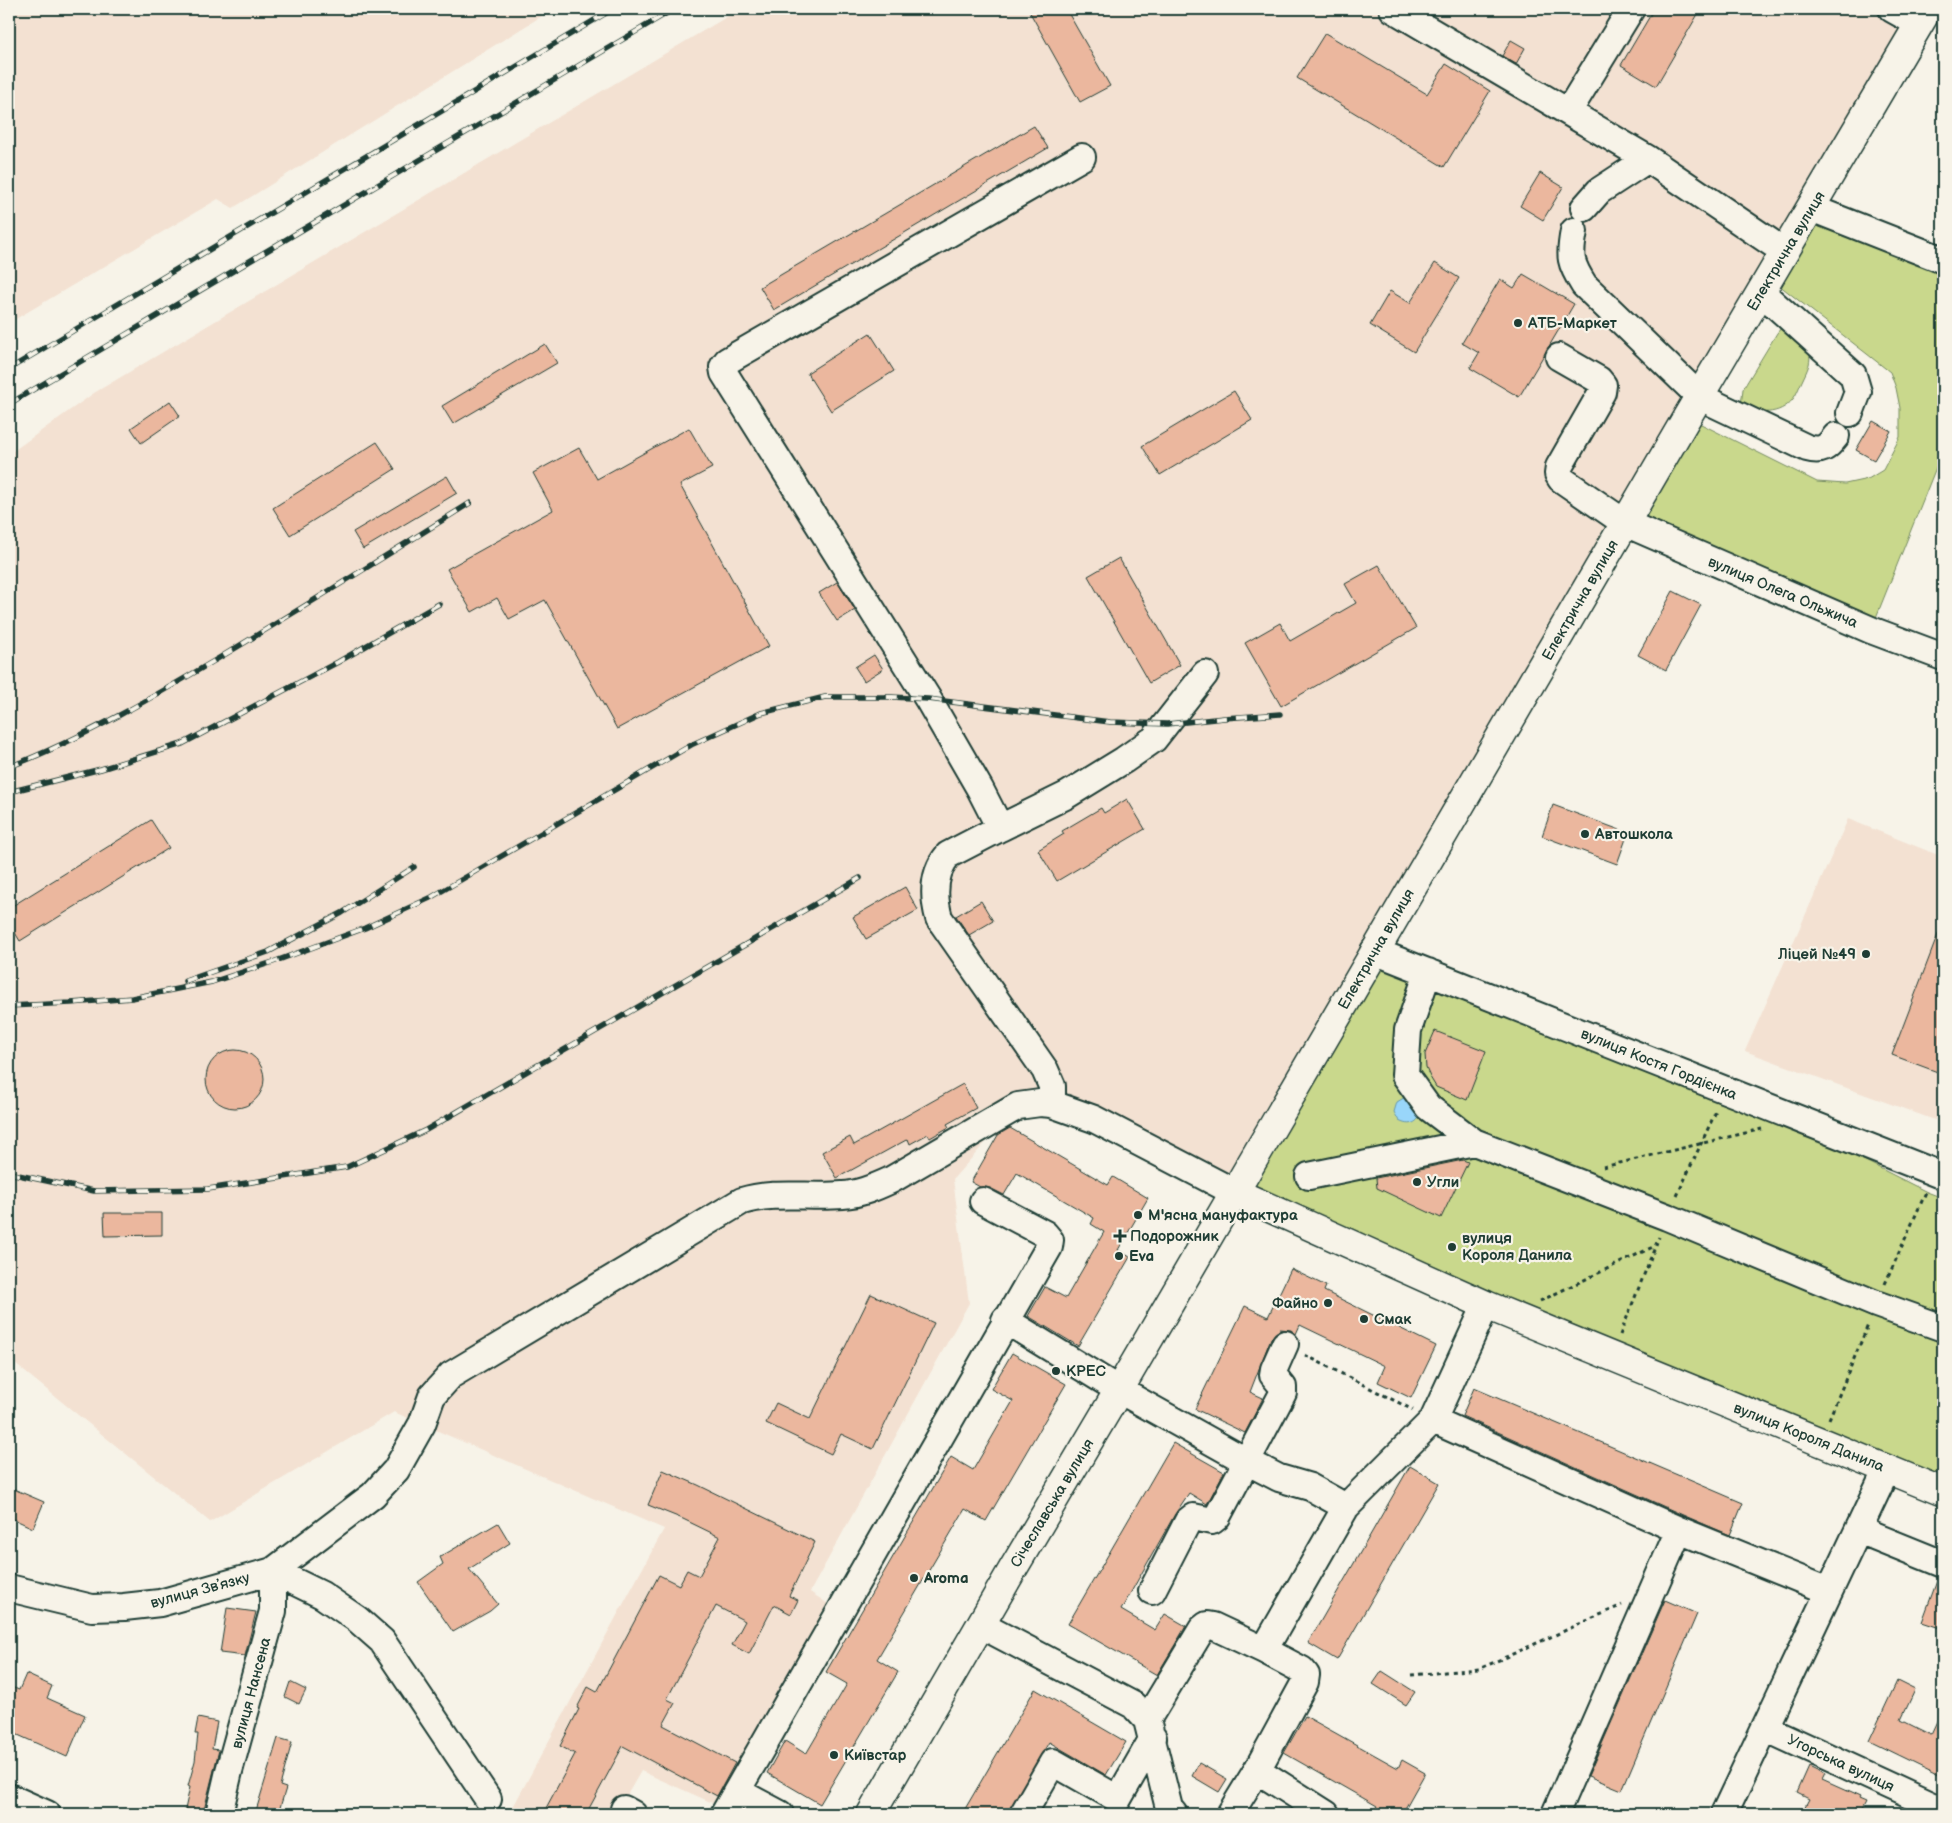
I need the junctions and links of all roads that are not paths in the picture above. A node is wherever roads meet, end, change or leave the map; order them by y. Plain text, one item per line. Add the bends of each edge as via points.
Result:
1 (1394, 9) edge
2 (1631, 9) edge
3 (1892, 9) edge
4 (1924, 16) edge
5 (1568, 112) junction
6 (1082, 157) dead end
7 (1648, 159) junction
8 (1584, 208) dead end
9 (1811, 208) junction
10 (1574, 231) dead end
11 (1785, 252) junction
12 (1943, 260) edge
13 (1760, 292) junction
14 (1559, 357) dead end
15 (1700, 397) junction
16 (1850, 412) dead end
17 (1836, 436) dead end
18 (1625, 523) junction
19 (1943, 657) edge
20 (1205, 674) dead end
21 (1000, 828) junction
22 (1374, 951) junction
23 (1428, 972) junction
24 (1052, 1104) junction
25 (1474, 1142) junction
26 (1308, 1176) dead end
27 (1943, 1176) edge
28 (1234, 1192) junction
29 (983, 1201) dead end
30 (1486, 1306) junction
31 (1005, 1320) junction
32 (1943, 1328) edge
33 (1285, 1344) road end
34 (1120, 1390) junction
35 (1433, 1420) junction
36 (1246, 1461) junction
37 (1887, 1469) junction
38 (1943, 1492) edge
39 (1346, 1507) junction
40 (1679, 1530) junction
41 (1859, 1530) junction
42 (1943, 1564) edge
43 (272, 1571) junction
44 (9, 1588) edge
45 (1152, 1591) dead end
46 (1829, 1591) junction
47 (981, 1625) junction
48 (1264, 1650) junction
49 (1765, 1728) junction
50 (1150, 1729) junction
51 (1257, 1770) junction
52 (737, 1791) junction
53 (9, 1797) edge
54 (488, 1799) dead end
55 (1116, 1806) edge
56 (1943, 1810) edge
57 (47, 1814) edge
58 (219, 1814) edge
59 (724, 1814) edge
60 (780, 1814) edge
61 (871, 1814) edge
62 (1023, 1814) edge
63 (1174, 1814) edge
64 (1230, 1814) edge
65 (1326, 1814) edge
66 (1555, 1814) edge
67 (1724, 1814) edge

1 - 5 street
2 - 5 street
3 - 4 street
4 - 9 main road, Електрична вулиця
5 - 7 street
6 - 21 street via 723,366 724,374 928,699
7 - 8 street via 1600,191
7 - 11 street
9 - 11 main road, Електрична вулиця
9 - 12 street
10 - 15 street via 1570,249 1572,267 1584,285
11 - 13 main road, Електрична вулиця
13 - 15 main road, Електрична вулиця
13 - 16 street via 1853,375 1858,392
14 - 18 street, вулиця Олега Ольжича via 1603,385 1558,474
15 - 17 street via 1817,451 1826,448
15 - 18 main road, Електрична вулиця
18 - 19 street, вулиця Олега Ольжича via 1871,630
18 - 22 main road, Електрична вулиця
20 - 21 street via 1154,738 1067,795
21 - 24 street via 948,855 938,871 935,902 939,918 1045,1070 1052,1086
22 - 23 street, вулиця Костя Гордієнка
22 - 28 main road, Електрична вулиця
23 - 25 street via 1408,1030 1405,1076 1428,1107
23 - 27 street, вулиця Костя Гордієнка
24 - 28 street via 1094,1119
24 - 43 street via 1018,1106 870,1190 843,1195 763,1196 742,1200 451,1375 432,1396 422,1424 396,1470 372,1496
25 - 26 street
25 - 32 street
28 - 30 main road, вулиця Короля Данила
28 - 34 main road, Січеславська вулиця
29 - 31 street via 1045,1234 1050,1240
30 - 35 street
30 - 37 main road, вулиця Короля Данила
31 - 34 street
31 - 52 street
33 - 36 street via 1273,1375 1283,1386 1283,1393
34 - 36 street
34 - 47 main road, Січеславська вулиця
35 - 39 street
35 - 40 street
36 - 39 street via 1278,1478 1310,1487
36 - 45 street via 1217,1517 1212,1521 1193,1517 1188,1521
37 - 38 main road, вулиця Короля Данила
37 - 41 street
39 - 48 street
40 - 46 street
40 - 66 street
41 - 42 street
41 - 46 street
43 - 44 street, вулиця Звʼязку via 160,1603 124,1607 92,1608
43 - 54 street via 322,1595 357,1618 382,1641
43 - 58 street, вулиця Нансена via 273,1611
46 - 49 street
47 - 50 street via 1133,1705
47 - 61 main road, Січеславська вулиця
48 - 50 street via 1207,1625
48 - 51 street via 1302,1670 1306,1676
49 - 56 street, Угорська вулиця
49 - 67 street
50 - 55 street
50 - 63 street via 1169,1808
51 - 64 street
51 - 65 street
52 - 59 street
52 - 60 street
53 - 57 street
55 - 62 street via 1053,1762

